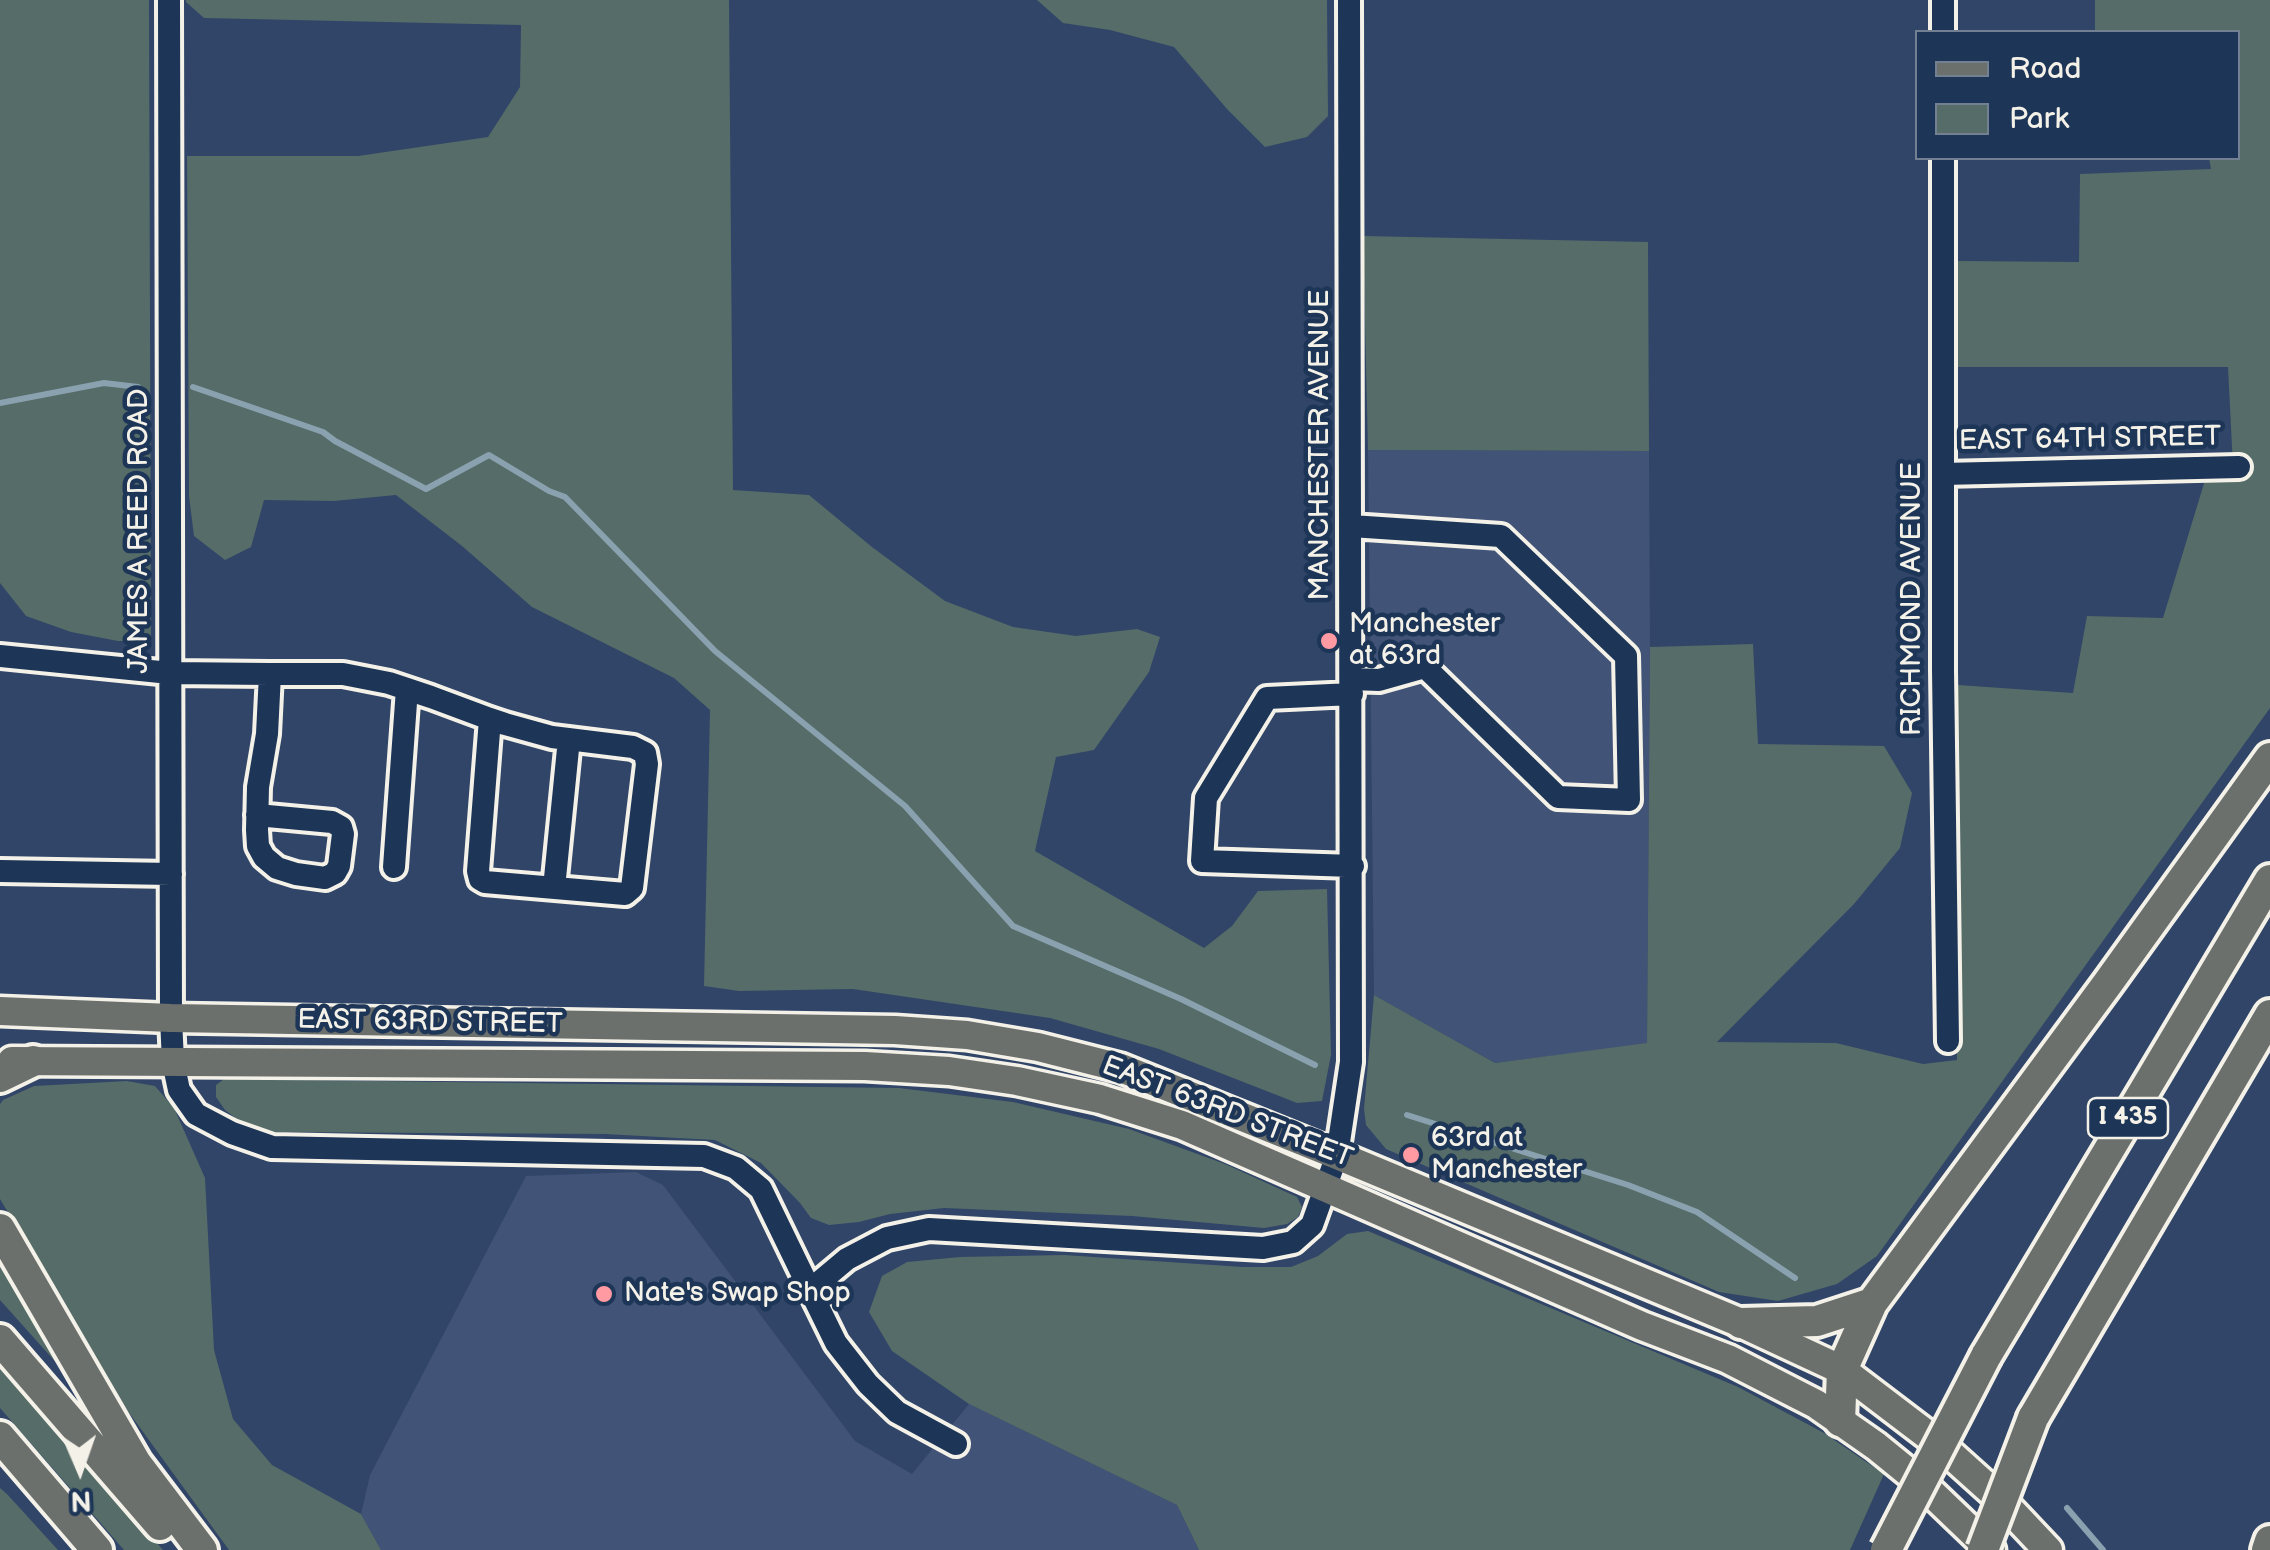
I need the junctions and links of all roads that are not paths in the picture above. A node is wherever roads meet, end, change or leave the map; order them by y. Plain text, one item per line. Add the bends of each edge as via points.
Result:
1 (170, 0) edge
2 (1349, 0) edge
3 (1943, 0) edge
4 (1943, 30) edge
5 (1943, 160) edge
6 (2239, 466) dead end
7 (1943, 474) junction
8 (1351, 526) junction
9 (0, 656) edge
10 (170, 672) junction
11 (270, 674) junction
12 (1352, 687) junction
13 (408, 690) junction
14 (490, 719) junction
15 (569, 738) junction
16 (2270, 758) edge
17 (257, 815) dead end
18 (1352, 866) junction
19 (394, 867) dead end
20 (0, 872) edge
21 (170, 874) junction
22 (2270, 880) edge
23 (554, 888) junction
24 (0, 1011) edge
25 (2270, 1014) edge
26 (170, 1018) junction
27 (1948, 1041) dead end
28 (0, 1061) edge
29 (34, 1061) junction
30 (173, 1062) junction
31 (0, 1078) edge
32 (1337, 1155) junction
33 (1325, 1187) junction
34 (0, 1229) edge
35 (810, 1290) junction
36 (1872, 1303) junction
37 (1741, 1324) junction
38 (0, 1340) edge
39 (1842, 1370) junction
40 (1840, 1421) junction
41 (0, 1437) edge
42 (956, 1444) dead end
43 (0, 1455) edge
44 (40, 1484) junction
45 (2270, 1541) edge
46 (98, 1550) edge
47 (182, 1550) edge
48 (202, 1550) edge
49 (1886, 1550) edge
50 (1987, 1550) edge
51 (2048, 1550) edge
52 (2267, 1550) edge

1 - 10 street, JAMES A REED ROAD
2 - 8 street, MANCHESTER AVENUE
3 - 4 street
5 - 7 street, RICHMOND AVENUE
6 - 7 street, EAST 64TH STREET
7 - 27 street, RICHMOND AVENUE
8 - 12 street, MANCHESTER AVENUE
8 - 12 street via 1501,536 1626,656 1629,800 1558,797 1426,667
9 - 10 street
10 - 11 street
10 - 21 street, JAMES A REED ROAD
11 - 13 street via 343,674
11 - 17 street
12 - 18 street, MANCHESTER AVENUE
12 - 18 street via 1267,698 1206,798 1202,860
13 - 14 street
13 - 19 street
14 - 15 street
14 - 23 street via 480,879
15 - 23 street
15 - 23 street via 633,747 645,753 647,764 632,888 625,894
16 - 36 highway
18 - 32 street, MANCHESTER AVENUE via 1351,1062
20 - 21 street
21 - 26 street, JAMES A REED ROAD
22 - 49 highway, I 435, bridge via 1986,1356
24 - 26 main road, EAST 63RD STREET
25 - 50 highway, I 435, bridge via 2034,1418
26 - 30 street, JAMES A REED ROAD
26 - 32 main road, EAST 63RD STREET via 967,1036 1121,1068
28 - 29 main road, EAST 63RD STREET
29 - 30 main road, EAST 63RD STREET
29 - 31 highway
30 - 33 main road, EAST 63RD STREET via 949,1071 1100,1099 1182,1125
30 - 35 street, JAMES A REED ROAD via 179,1090 196,1114 272,1147 704,1156 736,1168 761,1190
32 - 33 street, MANCHESTER AVENUE
32 - 37 main road, EAST 63RD STREET
33 - 35 street, MANCHESTER AVENUE via 1312,1225 1293,1242 1263,1248 929,1228 887,1238 847,1258
33 - 40 main road, EAST 63RD STREET via 1728,1358
34 - 48 highway via 136,1463
35 - 42 street, JAMES A REED ROAD via 836,1343 868,1384 897,1412
36 - 37 highway via 1816,1321
36 - 39 highway
37 - 39 main road, EAST 63RD STREET
38 - 47 highway
39 - 40 highway
39 - 51 main road, EAST 63RD STREET via 1938,1443
40 - 50 main road, EAST 63RD STREET via 1918,1481
41 - 44 highway
43 - 44 highway
44 - 46 highway
45 - 52 highway

